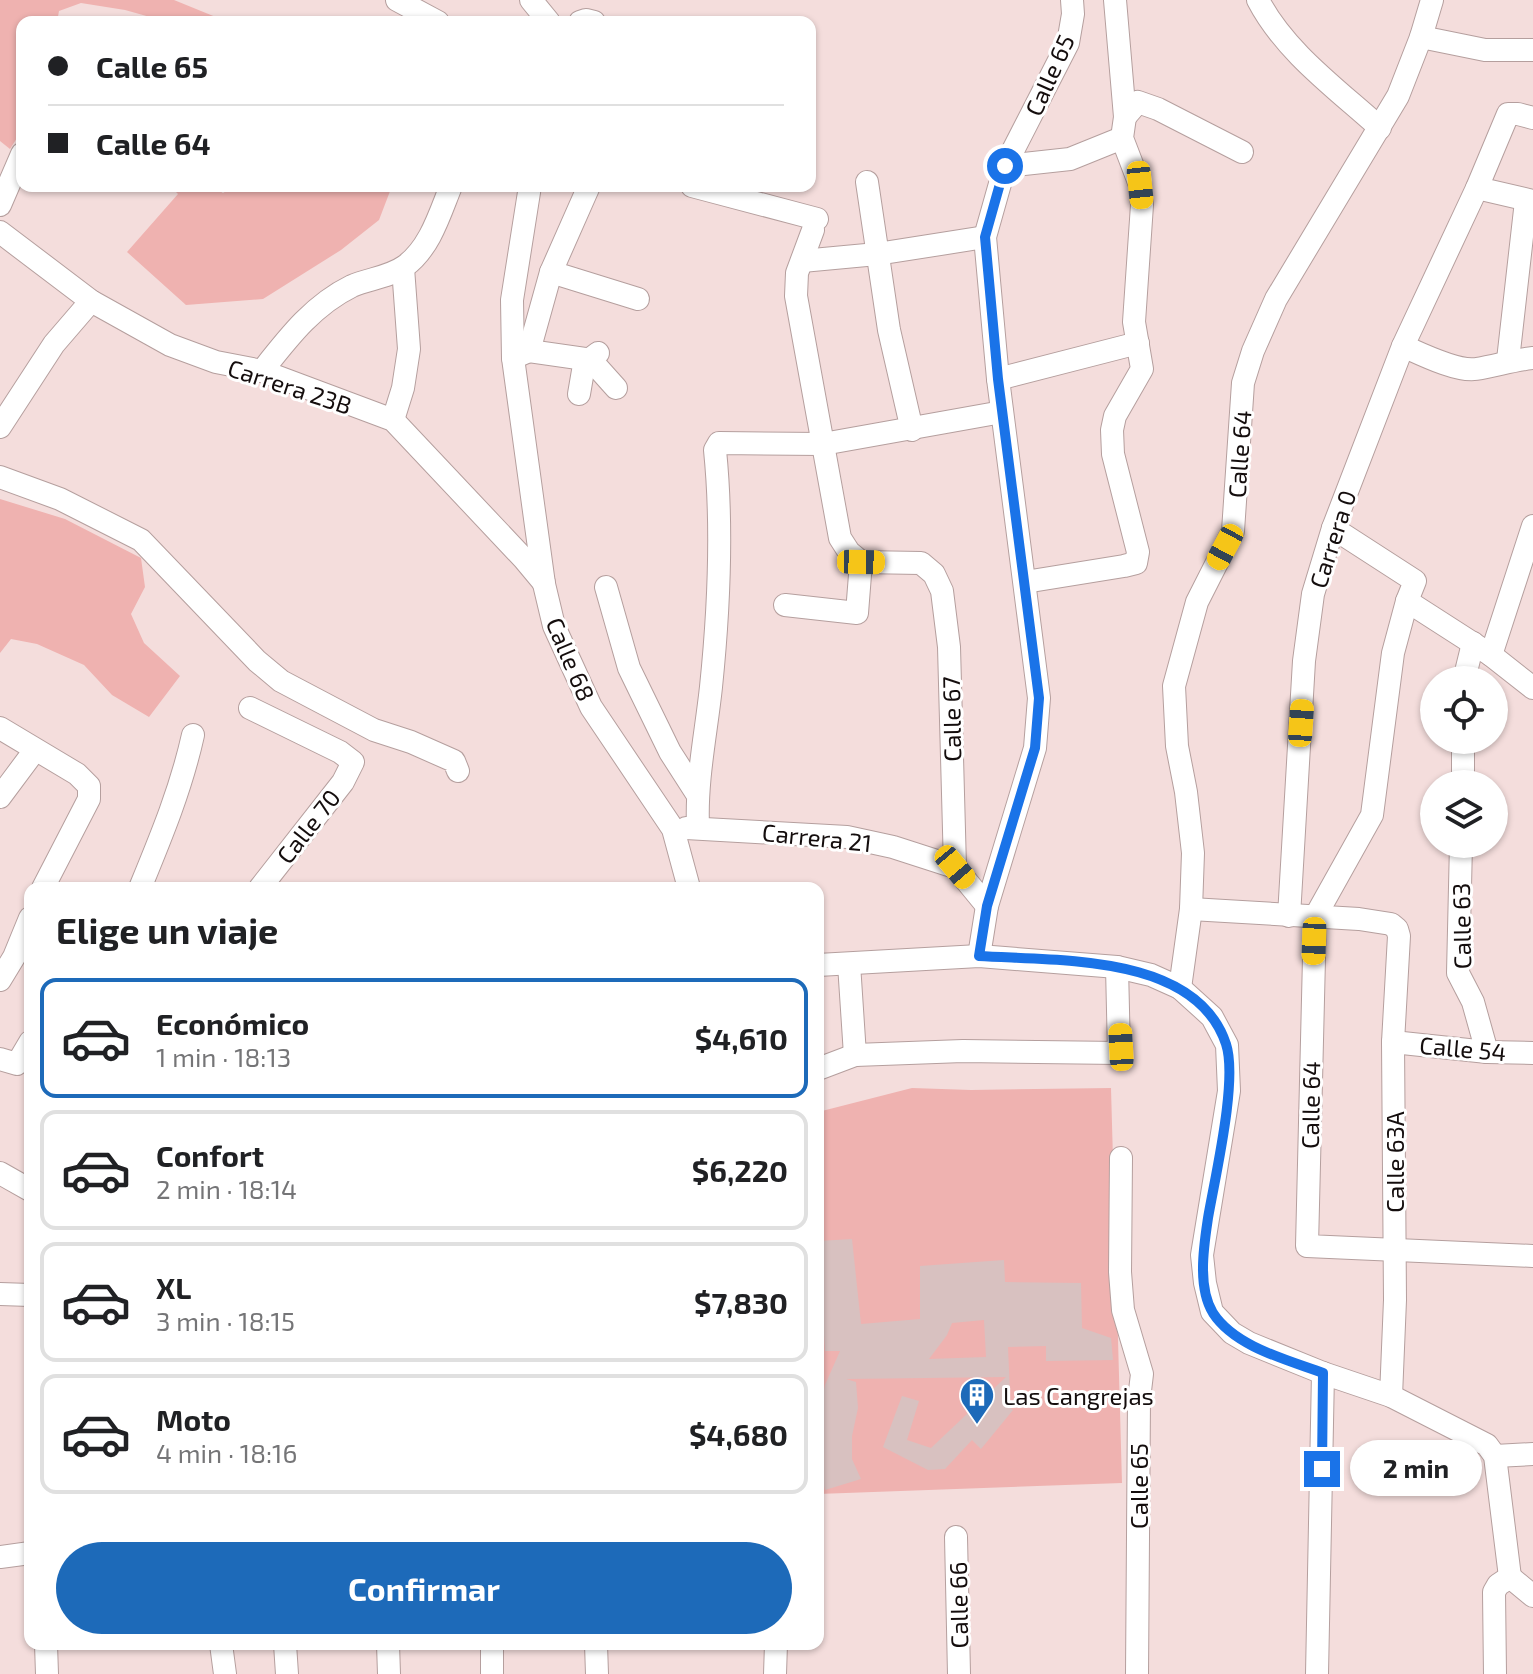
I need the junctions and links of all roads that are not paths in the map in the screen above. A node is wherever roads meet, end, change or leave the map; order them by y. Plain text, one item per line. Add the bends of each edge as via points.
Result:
1 (397, 0) edge
2 (531, 0) edge
3 (1072, 0) edge
4 (1115, 0) edge
5 (1258, 0) edge
6 (1432, 0) edge
7 (427, 16) edge
8 (544, 16) edge
9 (1421, 37) junction
10 (1533, 50) edge
11 (1533, 118) edge
12 (1123, 128) junction
13 (1380, 128) junction
14 (1242, 152) dead end
15 (12, 160) edge
16 (1005, 166) junction
17 (867, 182) dead end
18 (1477, 188) junction
19 (449, 192) edge
20 (529, 192) edge
21 (586, 192) edge
22 (711, 192) edge
23 (1530, 201) edge
24 (0, 205) edge
25 (0, 232) edge
26 (985, 237) junction
27 (877, 254) junction
28 (802, 261) junction
29 (403, 268) junction
30 (551, 272) junction
31 (638, 299) dead end
32 (91, 301) junction
33 (1138, 343) junction
34 (1403, 346) junction
35 (521, 354) junction
36 (591, 357) junction
37 (1533, 358) edge
38 (1508, 360) junction
39 (262, 371) junction
40 (998, 379) junction
41 (616, 388) dead end
42 (579, 394) dead end
43 (1002, 412) junction
44 (393, 420) junction
45 (0, 427) edge
46 (912, 430) junction
47 (823, 444) junction
48 (0, 477) edge
49 (1533, 526) edge
50 (1333, 528) junction
51 (861, 562) junction
52 (1025, 582) junction
53 (544, 584) junction
54 (606, 587) dead end
55 (1407, 601) junction
56 (785, 605) dead end
57 (1482, 649) junction
58 (1472, 666) edge
59 (1533, 688) edge
60 (250, 708) dead end
61 (0, 728) edge
62 (193, 735) dead end
63 (35, 750) junction
64 (458, 771) dead end
65 (697, 794) junction
66 (0, 797) edge
67 (698, 826) junction
68 (673, 829) junction
69 (1461, 858) edge
70 (955, 867) junction
71 (46, 882) edge
72 (143, 882) edge
73 (265, 882) edge
74 (687, 882) edge
75 (987, 906) junction
76 (1191, 909) junction
77 (1289, 916) junction
78 (1315, 917) junction
79 (24, 934) edge
80 (979, 956) junction
81 (15, 958) edge
82 (849, 964) junction
83 (824, 965) edge
84 (1117, 967) junction
85 (0, 980) edge
86 (1180, 988) junction
87 (1393, 1042) junction
88 (24, 1052) edge
89 (1487, 1052) junction
90 (1533, 1053) edge
91 (855, 1055) junction
92 (0, 1059) edge
93 (824, 1067) edge
94 (1121, 1158) dead end
95 (0, 1173) edge
96 (24, 1186) edge
97 (1395, 1251) junction
98 (1533, 1256) edge
99 (0, 1294) edge
100 (24, 1295) edge
101 (1323, 1373) junction
102 (1391, 1396) junction
103 (1533, 1454) edge
104 (1495, 1456) junction
105 (956, 1537) dead end
106 (24, 1554) edge
107 (0, 1557) edge
108 (1510, 1577) junction
109 (1533, 1596) edge
110 (46, 1650) edge
111 (222, 1650) edge
112 (285, 1650) edge
113 (388, 1650) edge
114 (492, 1650) edge
115 (596, 1650) edge
116 (776, 1650) edge
117 (47, 1674) edge
118 (225, 1674) edge
119 (287, 1674) edge
120 (389, 1674) edge
121 (492, 1674) edge
122 (597, 1674) edge
123 (775, 1674) edge
124 (959, 1674) edge
125 (1137, 1674) edge
126 (1317, 1674) edge
127 (1495, 1674) edge

1 - 7 street
2 - 8 street
3 - 16 street, Calle 65 via 1068,43
4 - 12 street
5 - 13 street via 1270,24
6 - 9 street, Calle 64
9 - 10 street via 1485,50
9 - 13 street, Calle 64
11 - 18 street, Carrera 0 via 1508,114
12 - 14 street via 1138,102
12 - 16 street via 1070,159
12 - 33 street via 1142,205 1134,322
13 - 76 street, Calle 64 via 1276,299 1243,383 1233,531 1197,602 1174,686 1193,853
15 - 24 street
16 - 26 street, Calle 65
17 - 27 street
18 - 23 street
18 - 34 street, Carrera 0
19 - 29 street via 434,229
20 - 35 street, Calle 68 via 512,300
21 - 30 street, Calle 68
22 - 28 street via 815,224
23 - 38 street
25 - 32 street, Carrera 23B
26 - 27 street
26 - 40 street
27 - 28 street
27 - 46 street
28 - 47 street via 796,296
29 - 39 street via 351,287 299,324
29 - 44 street via 409,349
30 - 31 street
30 - 35 street, Calle 68
32 - 39 street, Carrera 23B via 170,345
32 - 45 street via 54,344
33 - 40 street
33 - 52 street via 1142,369 1112,430 1136,563
34 - 38 street via 1473,370
34 - 50 street, Carrera 0
35 - 36 street
35 - 53 street, Calle 68
36 - 41 street
36 - 42 street
37 - 38 street
39 - 44 street, Carrera 23B
40 - 43 street
43 - 46 street
43 - 52 street
44 - 53 street, Carrera 23B
46 - 47 street
47 - 51 street via 840,538
47 - 65 street via 719,443 715,450 719,575
48 - 64 street via 60,499 141,540 281,681 374,730 454,761
49 - 57 street
50 - 55 street via 1415,581
50 - 77 street, Carrera 0 via 1313,594 1304,661
51 - 56 street via 857,613
51 - 70 street, Calle 67 via 921,563 942,591 949,647
52 - 75 street via 1039,698 1035,748
53 - 68 street, Calle 68 via 554,626 591,707
54 - 65 street via 629,668
55 - 57 street
55 - 78 street via 1393,653 1372,815
57 - 58 street
57 - 59 street
60 - 73 street, Calle 70 via 353,762
61 - 63 street
62 - 72 street via 171,815
63 - 66 street
63 - 71 street via 77,774 90,792
65 - 67 street
67 - 68 street, Carrera 21
67 - 70 street, Carrera 21 via 847,837
68 - 74 street, Calle 68
69 - 89 street, Calle 63 via 1458,973 1473,1002
70 - 75 street
75 - 80 street
76 - 77 street
76 - 86 street, Calle 64
77 - 78 street
78 - 87 street, Calle 63A via 1359,919 1397,929
78 - 97 street, Calle 64 via 1307,1246
79 - 81 street
80 - 82 street
80 - 84 street
81 - 85 street
82 - 83 street
82 - 91 street
84 - 86 street
84 - 91 street via 1119,1053
86 - 101 street via 1212,1017 1227,1045 1229,1091 1202,1255 1212,1312 1249,1343
87 - 89 street, Calle 54
87 - 97 street, Calle 63A
88 - 92 street via 17,1064
89 - 90 street, Calle 54
91 - 93 street
94 - 125 street, Calle 65 via 1123,1310 1142,1374
95 - 96 street
97 - 98 street
97 - 102 street, Calle 63A
99 - 100 street
101 - 102 street
101 - 126 street
102 - 104 street via 1481,1440
103 - 104 street
104 - 108 street
105 - 124 street, Calle 66
106 - 107 street
108 - 109 street
108 - 127 street via 1494,1592
110 - 117 street
111 - 118 street
112 - 119 street
113 - 120 street
114 - 121 street
115 - 122 street
116 - 123 street

